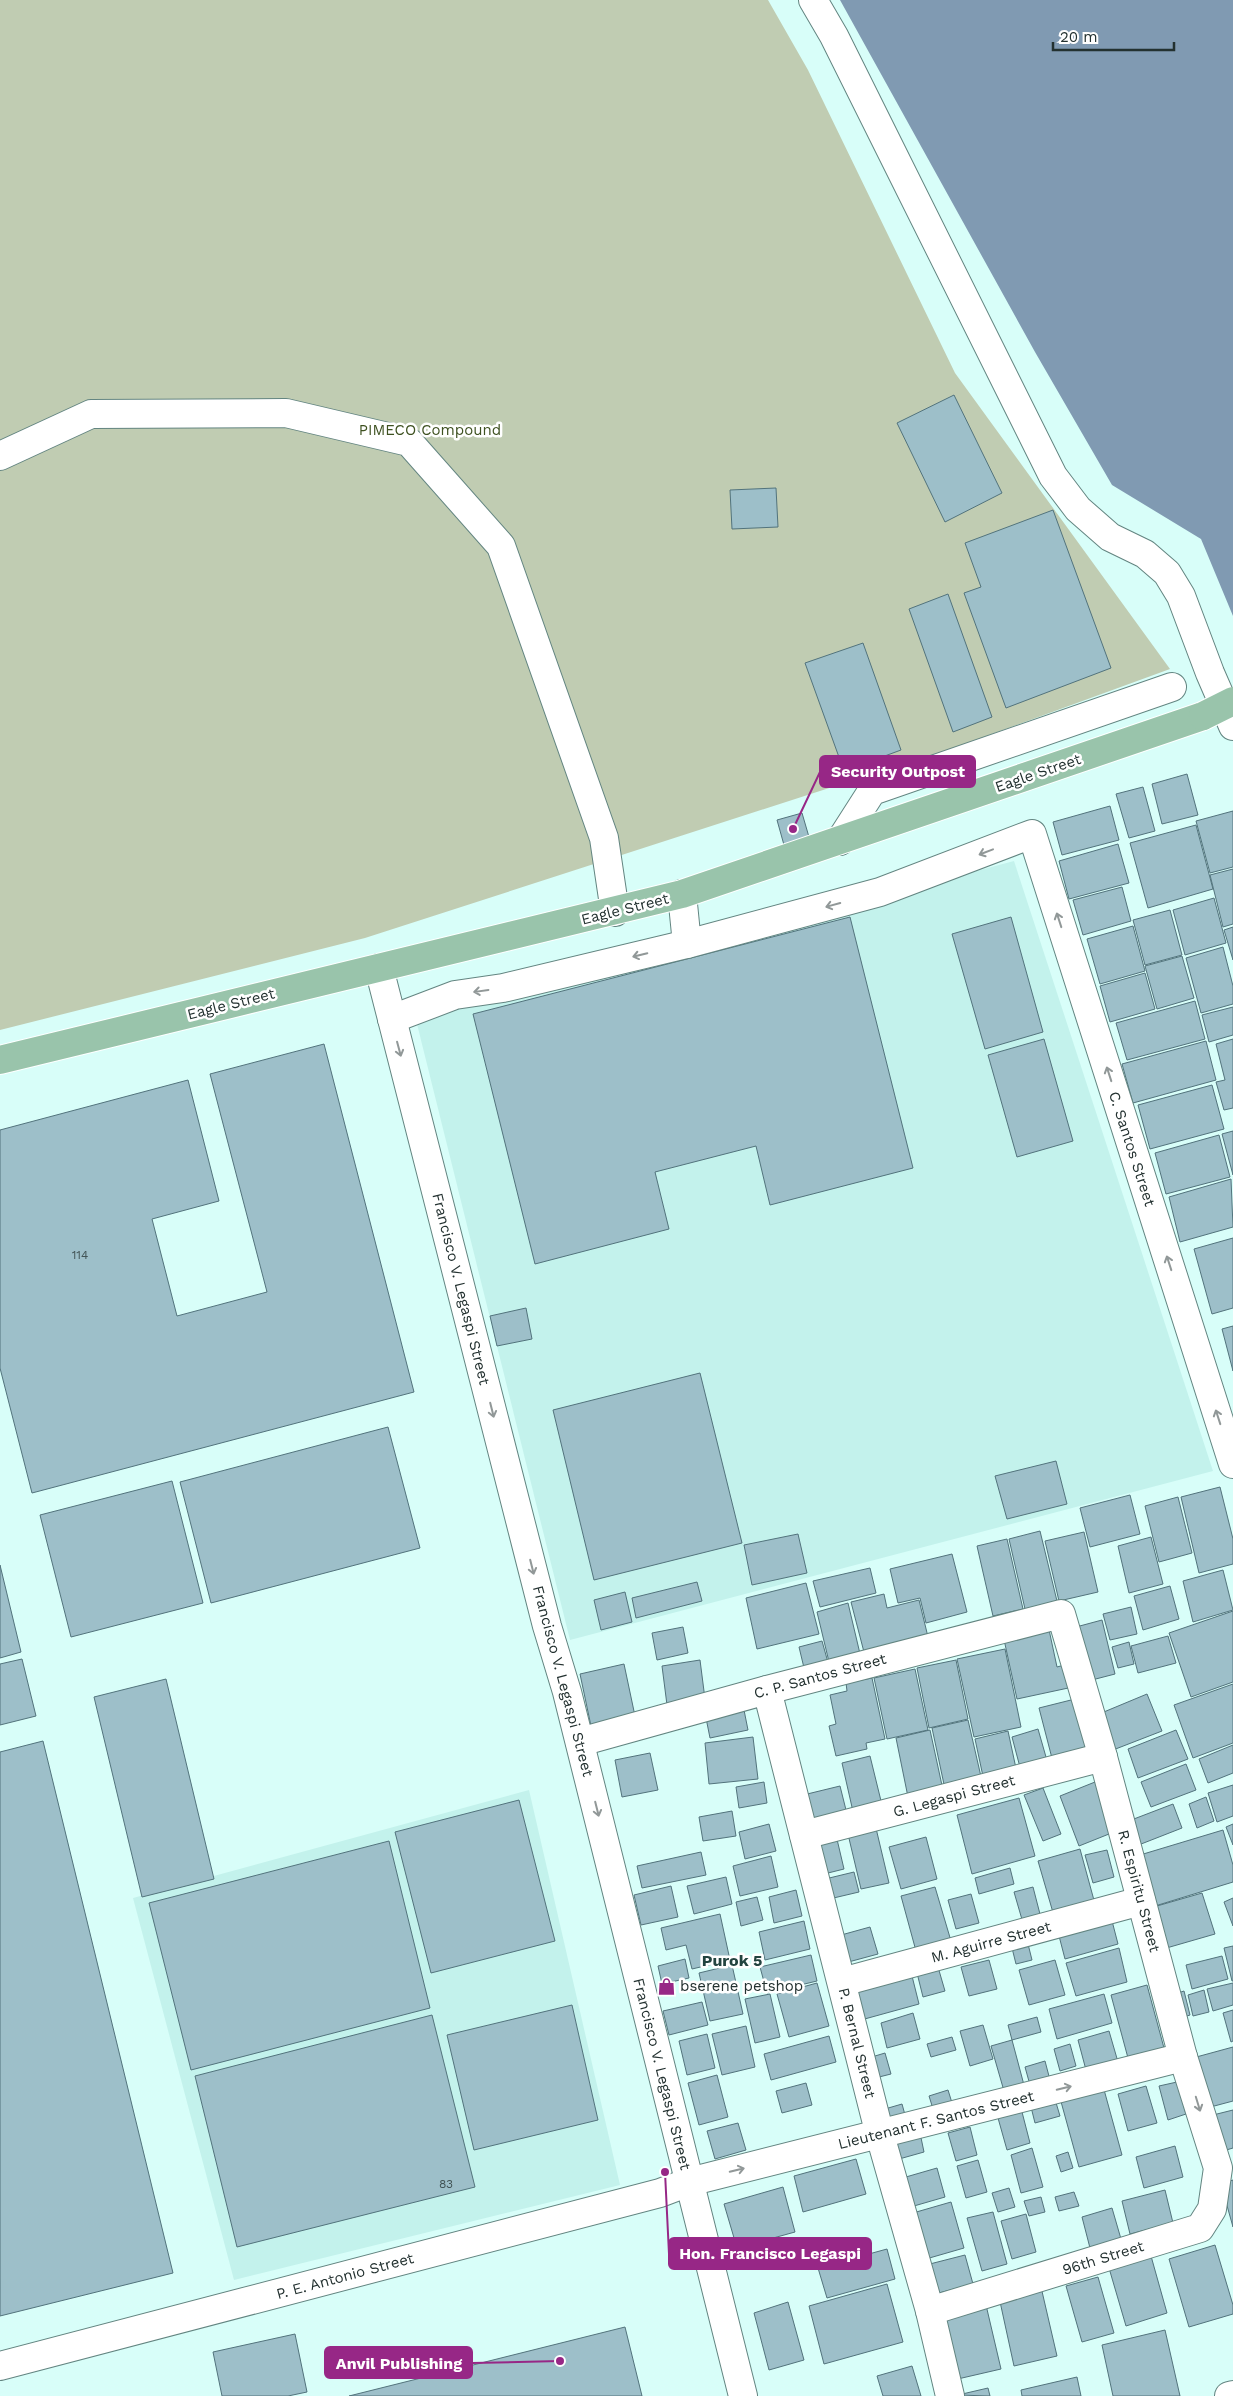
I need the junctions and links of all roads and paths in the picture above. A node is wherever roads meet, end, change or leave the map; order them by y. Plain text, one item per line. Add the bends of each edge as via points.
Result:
1 (813, 0) edge
2 (0, 456) edge
3 (1172, 687) dead end
4 (1233, 701) edge
5 (1233, 726) edge
6 (840, 841) junction
7 (682, 894) junction
8 (615, 912) junction
9 (687, 944) junction
10 (379, 968) junction
11 (392, 1019) junction
12 (0, 1060) edge
13 (1233, 1464) edge
14 (1061, 1614) joint
15 (767, 1690) junction
16 (580, 1742) junction
17 (1103, 1757) junction
18 (804, 1835) junction
19 (1141, 1901) junction
20 (842, 1982) junction
21 (1183, 2057) junction
22 (880, 2135) junction
23 (1225, 2165) edge
24 (689, 2182) junction
25 (930, 2310) junction
26 (0, 2366) edge
27 (1233, 2395) edge
28 (743, 2396) edge
29 (950, 2396) edge
30 (1229, 2396) edge

1 - 5 street via 1053,476 1078,510 1110,537 1145,554 1167,573 1181,596
2 - 8 street via 91,414 286,413 410,442 500,546 604,838
3 - 6 street via 872,791
4 - 6 main road, Eagle Street, bridge via 1202,716
6 - 7 main road, Eagle Street
7 - 8 main road, Eagle Street
7 - 9 street
8 - 10 main road, Eagle Street
9 -> 11 street via 503,988 455,995
13 -> 9 street, C. Santos Street via 1032,834 880,892
10 - 11 street, Francisco V. Legaspi Street
10 - 12 main road, Eagle Street
11 -> 16 street, Francisco V. Legaspi Street via 547,1626
14 - 15 street, C. P. Santos Street
14 - 17 street, R. Espiritu Street
15 - 16 street, C. P. Santos Street
15 - 18 street, P. Bernal Street
16 -> 24 street, Francisco V. Legaspi Street
17 - 18 street, G. Legaspi Street
17 - 19 street, R. Espiritu Street
18 - 20 street, P. Bernal Street
19 - 20 street, M. Aguirre Street
19 - 21 street, R. Espiritu Street
20 - 22 street, P. Bernal Street
22 -> 21 street, Lieutenant F. Santos Street
21 -> 23 street, R. Espiritu Street
24 -> 22 street, Lieutenant F. Santos Street
22 - 25 street, P. Bernal Street
23 - 25 street, 96th Street via 1212,2209 1200,2228
24 - 26 street, P. E. Antonio Street
24 - 28 street, Francisco V. Legaspi Street
25 - 29 street, P. Bernal Street
27 - 30 street

